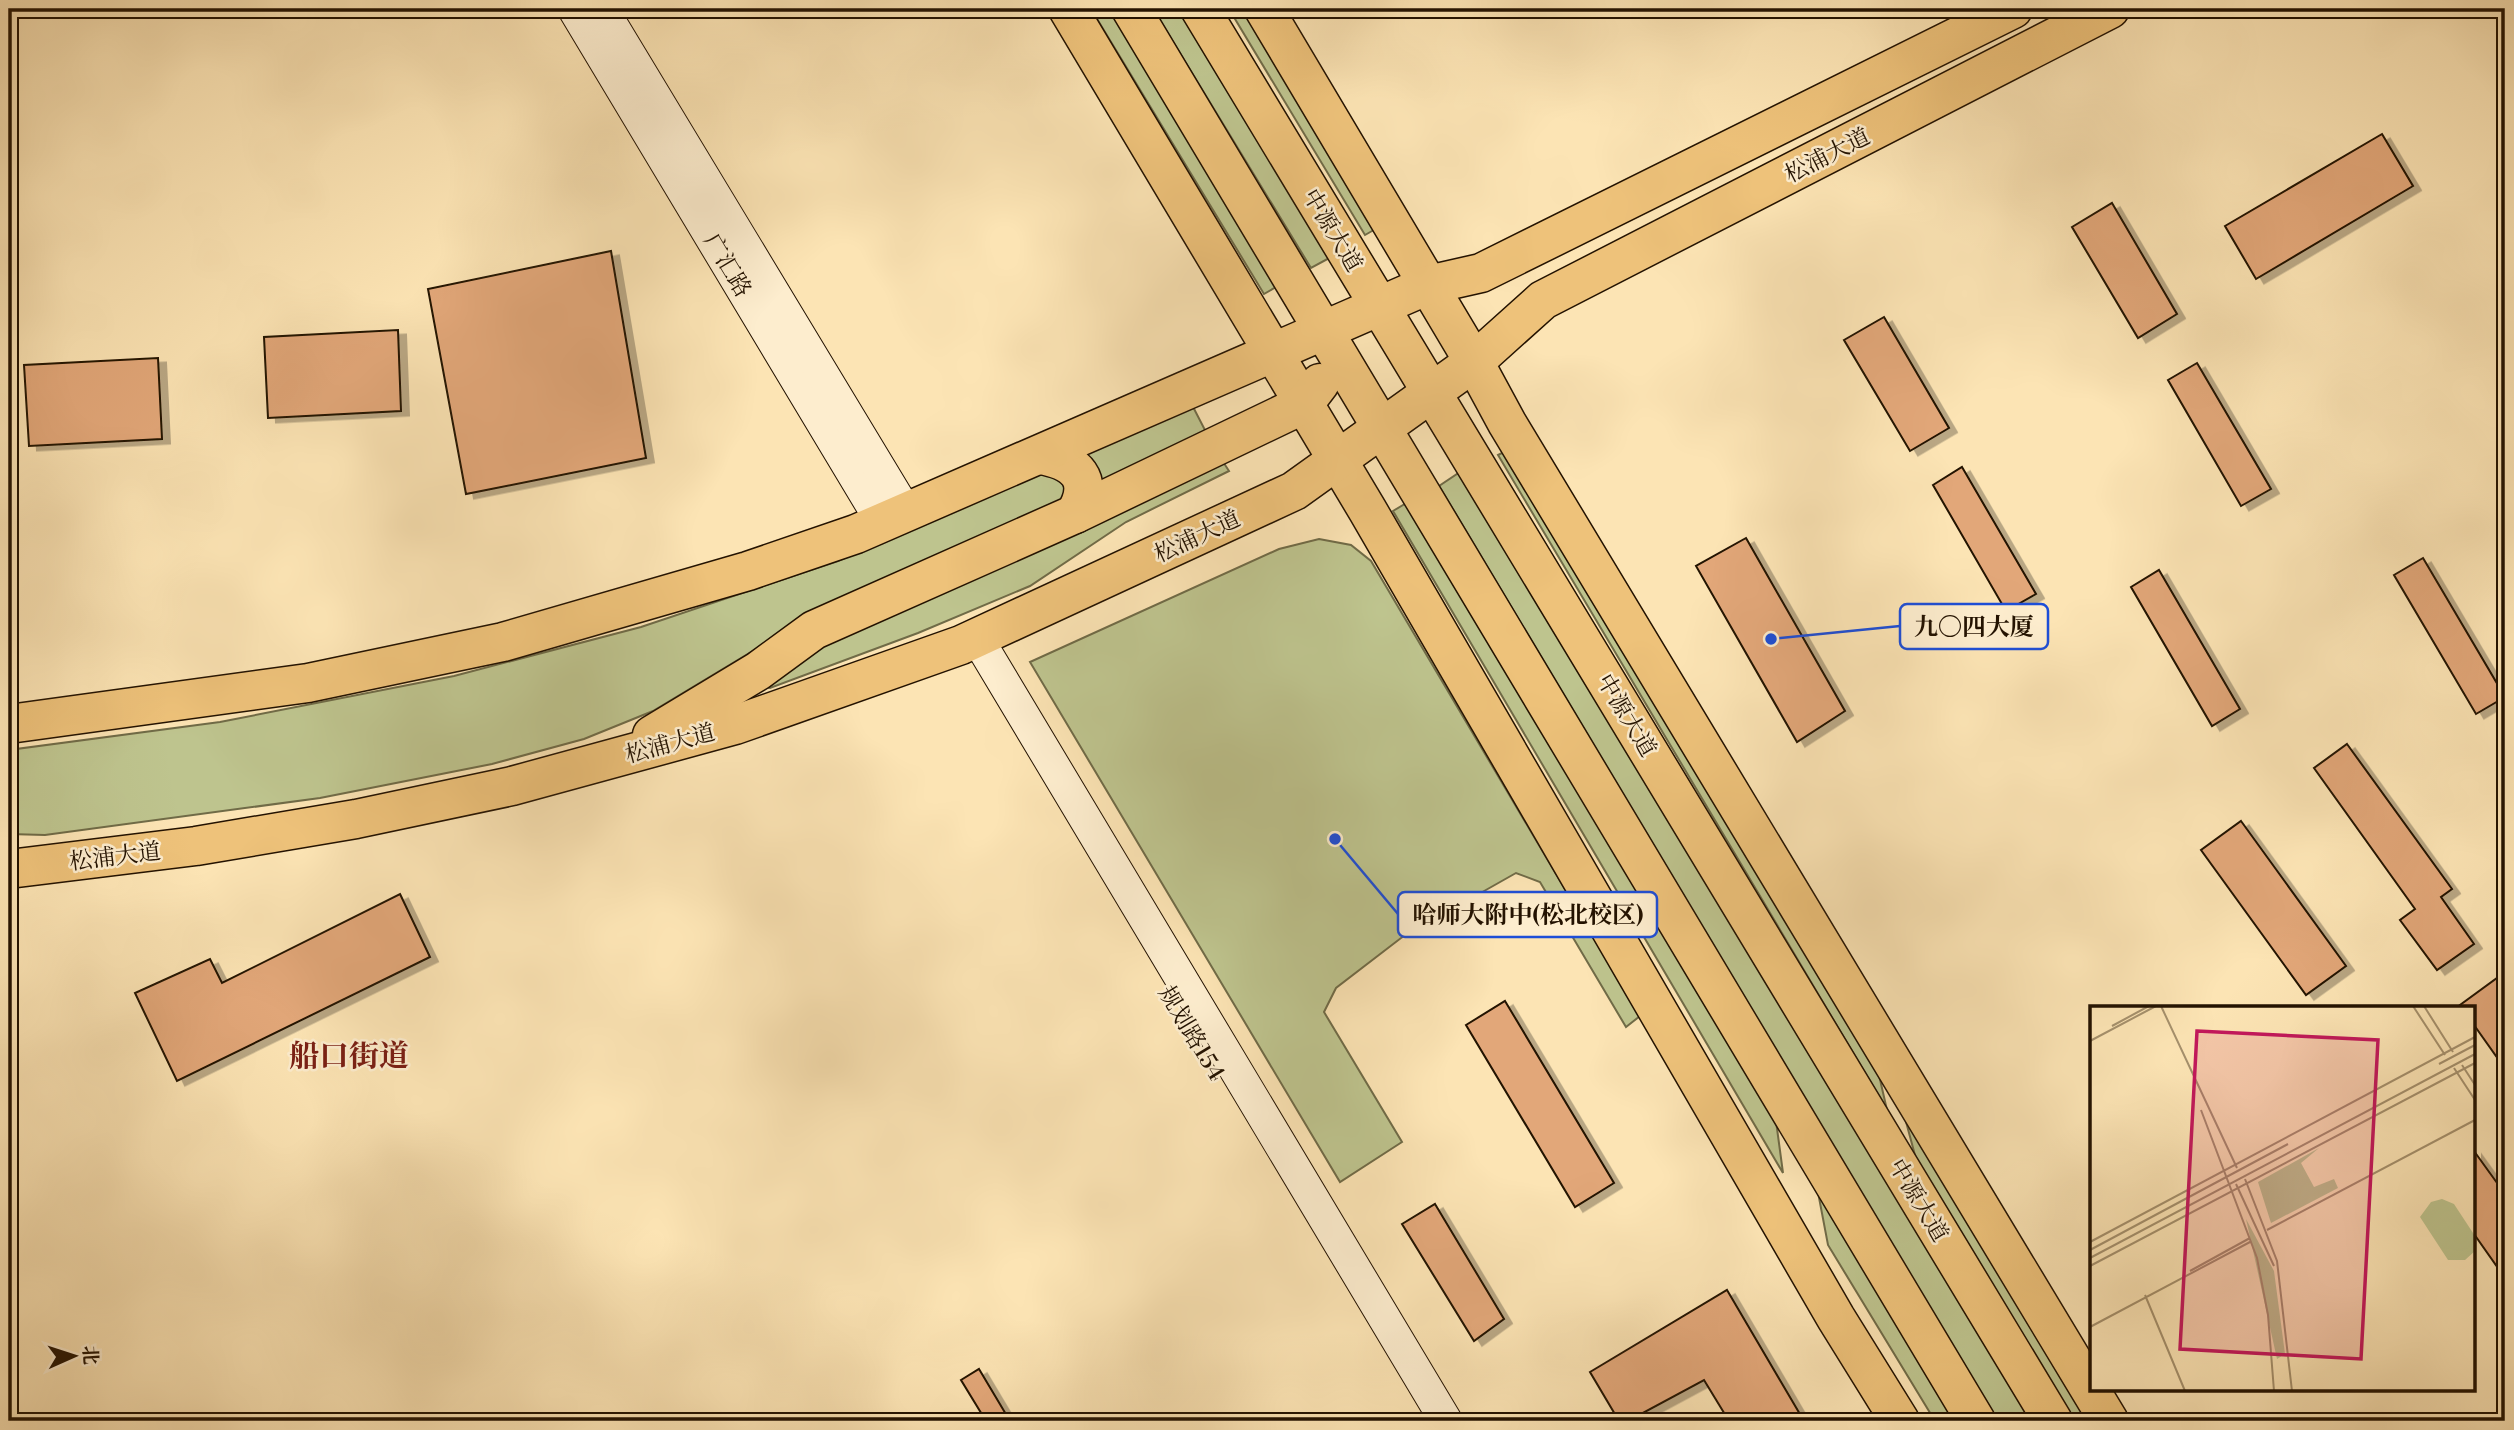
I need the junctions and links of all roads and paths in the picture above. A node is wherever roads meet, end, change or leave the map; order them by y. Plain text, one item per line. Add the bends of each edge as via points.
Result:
1 (574, 9) edge
2 (602, 9) edge
3 (1068, 9) edge
4 (1131, 9) edge
5 (1200, 9) edge
6 (1264, 9) edge
7 (2013, 9) edge
8 (2110, 9) edge
9 (1428, 285) junction
10 (1379, 307) junction
11 (1332, 344) junction
12 (1274, 353) junction
13 (1474, 362) junction
14 (1430, 393) junction
15 (1304, 404) junction
16 (1381, 428) junction
17 (1041, 455) junction
18 (1338, 460) junction
19 (1075, 514) junction
20 (894, 517) junction
21 (969, 642) junction
22 (9, 724) edge
23 (615, 758) junction
24 (9, 869) edge
25 (2090, 1390) edge
26 (2092, 1392) edge
27 (1424, 1421) edge
28 (1446, 1421) edge
29 (1900, 1421) edge
30 (1976, 1421) edge
31 (2053, 1421) edge
32 (2109, 1421) edge

1 - 20 street, 广汇路
2 - 20 street, 广汇路
3 - 12 highway
4 - 11 highway
5 - 10 highway, 中源大道
6 - 9 highway, 中源大道
7 - 9 highway, 松浦大道 via 1481,273
8 - 13 highway, 松浦大道 via 1543,300
9 - 10 highway, 松浦大道
9 - 13 highway, 中源大道
10 - 11 highway, 松浦大道
10 - 14 highway, 中源大道
11 - 12 highway, 松浦大道
11 - 15 highway
11 - 16 highway
12 - 15 highway
12 - 17 highway, 松浦大道
13 - 14 highway, 松浦大道
13 - 25 highway, 中源大道
14 - 16 highway, 松浦大道
14 - 31 highway, 中源大道
15 - 18 highway
15 - 19 highway
16 - 18 highway, 松浦大道
16 - 30 highway
17 - 19 highway via 1063,460 1078,472 1084,489
17 - 20 highway
18 - 21 highway, 松浦大道 via 1294,491
18 - 29 highway
19 - 23 highway via 814,630 758,671
20 - 22 highway via 748,570 503,642 308,683
21 - 23 highway, 松浦大道 via 735,725
21 - 27 street, 规划路154
21 - 28 street
23 - 24 highway, 松浦大道 via 512,786 356,819 197,846
26 - 32 highway, 中源大道

